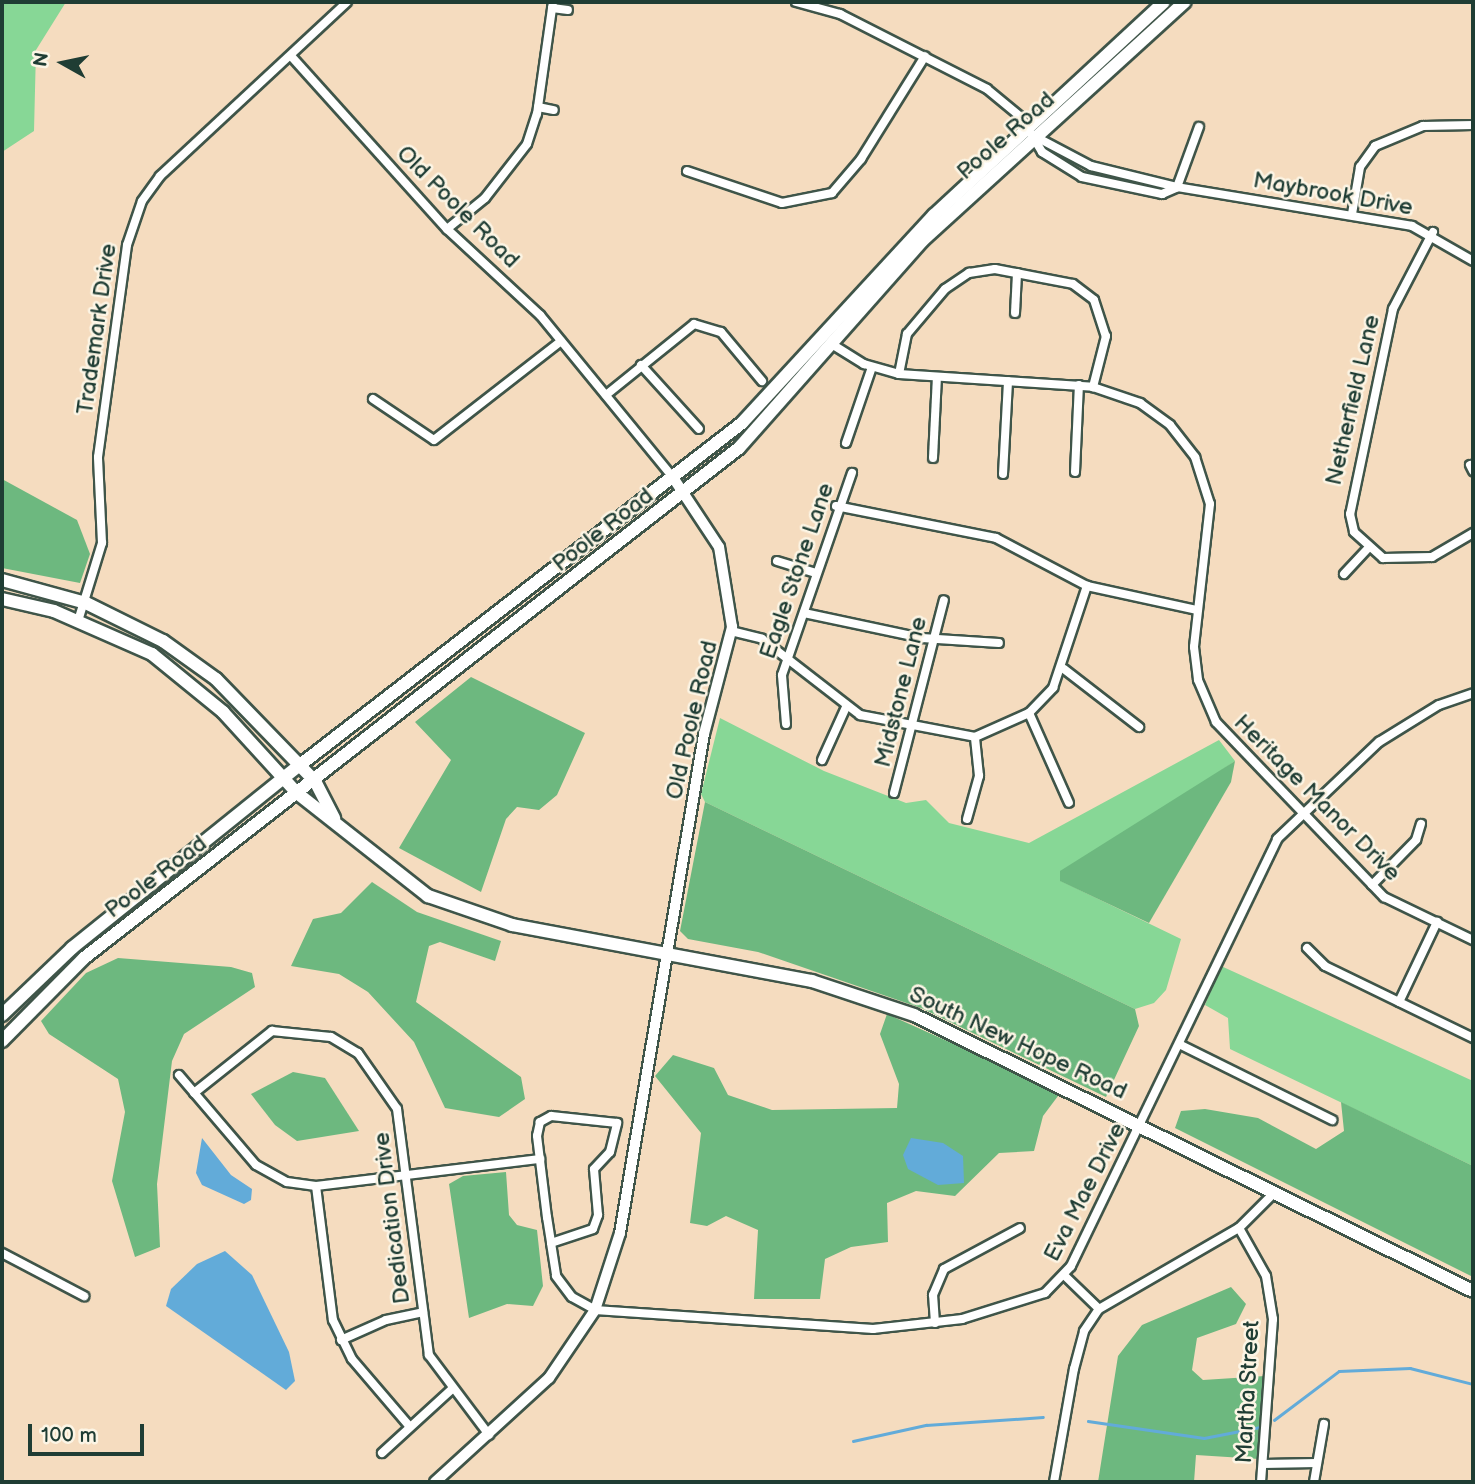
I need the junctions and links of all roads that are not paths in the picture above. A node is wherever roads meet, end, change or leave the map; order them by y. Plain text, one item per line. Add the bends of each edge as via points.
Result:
1 (347, 2) edge
2 (796, 2) edge
3 (1164, 2) edge
4 (1185, 2) edge
5 (553, 5) edge
6 (568, 10) dead end
7 (291, 56) junction
8 (925, 56) junction
9 (538, 107) junction
10 (554, 110) dead end
11 (1473, 125) edge
12 (1199, 127) dead end
13 (1034, 133) junction
14 (687, 171) dead end
15 (1177, 187) junction
16 (1352, 214) junction
17 (447, 229) junction
18 (1433, 232) junction
19 (1473, 261) edge
20 (1017, 273) junction
21 (1015, 313) dead end
22 (561, 341) junction
23 (830, 343) junction
24 (642, 365) junction
25 (872, 367) junction
26 (899, 374) junction
27 (937, 377) junction
28 (762, 381) dead end
29 (1008, 381) junction
30 (1079, 385) junction
31 (1093, 387) junction
32 (606, 395) junction
33 (373, 399) dead end
34 (699, 429) dead end
35 (846, 443) dead end
36 (933, 458) dead end
37 (1075, 472) dead end
38 (852, 473) dead end
39 (1003, 474) dead end
40 (674, 479) junction
41 (685, 493) junction
42 (836, 506) junction
43 (1473, 533) edge
44 (1367, 549) junction
45 (777, 561) dead end
46 (816, 573) junction
47 (1344, 574) dead end
48 (2, 580) edge
49 (1087, 586) junction
50 (2, 600) edge
51 (944, 600) dead end
52 (86, 603) junction
53 (1197, 610) junction
54 (804, 613) junction
55 (78, 621) junction
56 (731, 631) junction
57 (933, 639) junction
58 (999, 643) dead end
59 (789, 661) junction
60 (1064, 670) junction
61 (1473, 693) edge
62 (846, 707) junction
63 (1029, 713) junction
64 (786, 724) dead end
65 (1139, 727) dead end
66 (914, 729) junction
67 (975, 737) junction
68 (822, 760) dead end
69 (300, 765) junction
70 (283, 780) junction
71 (315, 780) junction
72 (297, 793) junction
73 (894, 793) dead end
74 (1069, 803) dead end
75 (1303, 813) junction
76 (967, 819) dead end
77 (335, 821) junction
78 (1421, 824) dead end
79 (1372, 886) junction
80 (1437, 922) junction
81 (1473, 940) edge
82 (72, 948) junction
83 (1307, 948) dead end
84 (667, 950) junction
85 (84, 958) junction
86 (1399, 1002) junction
87 (2, 1015) edge
88 (1473, 1038) edge
89 (2, 1041) edge
90 (1181, 1045) junction
91 (179, 1075) dead end
92 (194, 1093) junction
93 (1332, 1120) dead end
94 (1141, 1125) junction
95 (540, 1159) junction
96 (406, 1174) junction
97 (316, 1186) junction
98 (1275, 1192) junction
99 (1020, 1228) dead end
100 (1239, 1228) junction
101 (551, 1243) junction
102 (2, 1253) edge
103 (1065, 1276) junction
104 (1473, 1291) edge
105 (84, 1296) dead end
106 (1099, 1309) junction
107 (595, 1310) junction
108 (422, 1312) junction
109 (935, 1323) junction
110 (341, 1340) junction
111 (451, 1390) junction
112 (1324, 1424) dead end
113 (410, 1426) junction
114 (489, 1435) junction
115 (382, 1453) dead end
116 (1317, 1463) junction
117 (1263, 1464) junction
118 (435, 1482) edge
119 (1054, 1482) edge
120 (1261, 1482) edge
121 (1314, 1482) edge

1 - 7 street, Trademark Drive
2 - 8 street via 840,14
3 - 13 main road, Poole Road
4 - 13 main road, Poole Road
5 - 6 street
5 - 9 street
7 - 17 street, Old Poole Road
7 - 52 street, Trademark Drive via 160,176 142,201 127,245 98,457 102,543
8 - 13 street via 1002,99
8 - 14 street via 861,159 832,193 782,203
9 - 10 street
9 - 17 street via 517,163
11 - 16 street via 1423,126 1375,146 1360,167
12 - 15 street
13 - 15 street, Maybrook Drive via 1091,166
13 - 15 street, Maybrook Drive via 1042,152 1082,177 1162,194
13 - 23 main road, Poole Road via 934,215
15 - 16 street, Maybrook Drive
16 - 18 street, Maybrook Drive
17 - 22 street, Old Poole Road
18 - 19 street, Maybrook Drive
18 - 44 street, Netherfield Lane via 1393,309 1358,450 1350,514
20 - 21 street
20 - 26 street via 978,271 951,284 911,327
20 - 31 street via 1073,284 1099,306 1106,336
22 - 32 street, Old Poole Road
22 - 33 street via 434,440
23 - 25 street, Heritage Manor Drive
23 - 40 main road, Poole Road
23 - 41 main road, Poole Road via 739,448
24 - 28 street via 681,330 708,324
24 - 32 street
24 - 34 street
25 - 26 street, Heritage Manor Drive
25 - 35 street
26 - 27 street, Heritage Manor Drive
27 - 29 street, Heritage Manor Drive
27 - 36 street
29 - 30 street, Heritage Manor Drive
29 - 39 street
30 - 31 street, Heritage Manor Drive
30 - 37 street
31 - 53 street, Heritage Manor Drive via 1150,409 1195,457 1211,517
32 - 40 street, Old Poole Road
38 - 42 street, Eagle Stone Lane
40 - 41 street, Old Poole Road
40 - 69 main road, Poole Road
41 - 56 street, Old Poole Road via 719,547
41 - 71 main road, Poole Road
42 - 46 street, Eagle Stone Lane
42 - 49 street via 996,538
43 - 44 street via 1412,561
44 - 47 street
45 - 46 street
46 - 54 street, Eagle Stone Lane
48 - 52 main road, South New Hope Road
49 - 53 street
49 - 60 street
50 - 55 main road, South New Hope Road
51 - 57 street, Midstone Lane
52 - 55 street, Trademark Drive
52 - 69 main road, South New Hope Road via 163,642 216,679
53 - 75 street, Heritage Manor Drive via 1196,670 1212,715
54 - 57 street
54 - 59 street, Eagle Stone Lane
55 - 70 main road, South New Hope Road via 152,654 188,681
56 - 59 street via 762,639
56 - 84 street, Old Poole Road via 704,734
57 - 58 street
57 - 66 street, Midstone Lane
59 - 62 street
59 - 64 street, Eagle Stone Lane via 781,682
60 - 63 street
60 - 65 street
61 - 75 street, Eva Mae Drive via 1439,705 1379,742
62 - 66 street
62 - 68 street
63 - 67 street
63 - 74 street
66 - 67 street
66 - 73 street, Midstone Lane
67 - 76 street via 979,776
69 - 70 main road, Poole Road
69 - 71 main road, South New Hope Road
70 - 72 main road, South New Hope Road
70 - 82 main road, Poole Road
71 - 72 main road, Poole Road
71 - 77 main road, South New Hope Road
72 - 77 main road, South New Hope Road
72 - 85 main road, Poole Road
75 - 79 street, Heritage Manor Drive
75 - 90 street, Eva Mae Drive via 1264,857
77 - 84 main road, South New Hope Road via 386,867 461,910
78 - 79 street via 1416,841
79 - 80 street, Heritage Manor Drive
80 - 81 street, Heritage Manor Drive
80 - 86 street
82 - 85 main road
82 - 87 main road, Poole Road
83 - 86 street via 1325,966
84 - 94 main road, South New Hope Road via 876,1001 975,1041
84 - 107 street, Old Poole Road via 626,1202
85 - 89 main road, Poole Road
86 - 88 street
90 - 93 street
90 - 94 street, Eva Mae Drive
91 - 92 street
92 - 96 street, Dedication Drive via 272,1031 339,1040 358,1053 397,1109
92 - 97 street via 256,1165 288,1182
94 - 98 main road, South New Hope Road
94 - 103 street, Eva Mae Drive
95 - 96 street
95 - 101 street
95 - 101 street via 540,1122 551,1116 617,1123 610,1153 594,1169 598,1215 593,1229
96 - 97 street
96 - 108 street, Dedication Drive
97 - 110 street via 333,1320
98 - 100 street
98 - 104 main road, South New Hope Road
99 - 109 street via 944,1269 933,1295
100 - 106 street
100 - 117 street, Martha Street via 1270,1294 1271,1394
101 - 107 street via 561,1287
102 - 105 street
103 - 106 street
103 - 109 street, Eva Mae Drive via 1014,1305
106 - 119 street via 1084,1331 1074,1369
107 - 109 street, Eva Mae Drive via 838,1329
107 - 114 street, Old Poole Road via 549,1378
108 - 110 street via 386,1320
108 - 111 street, Dedication Drive via 429,1355
110 - 113 street
111 - 113 street
111 - 114 street, Dedication Drive
112 - 116 street
113 - 115 street
114 - 118 street, Old Poole Road
116 - 117 street
116 - 121 street
117 - 120 street, Martha Street

